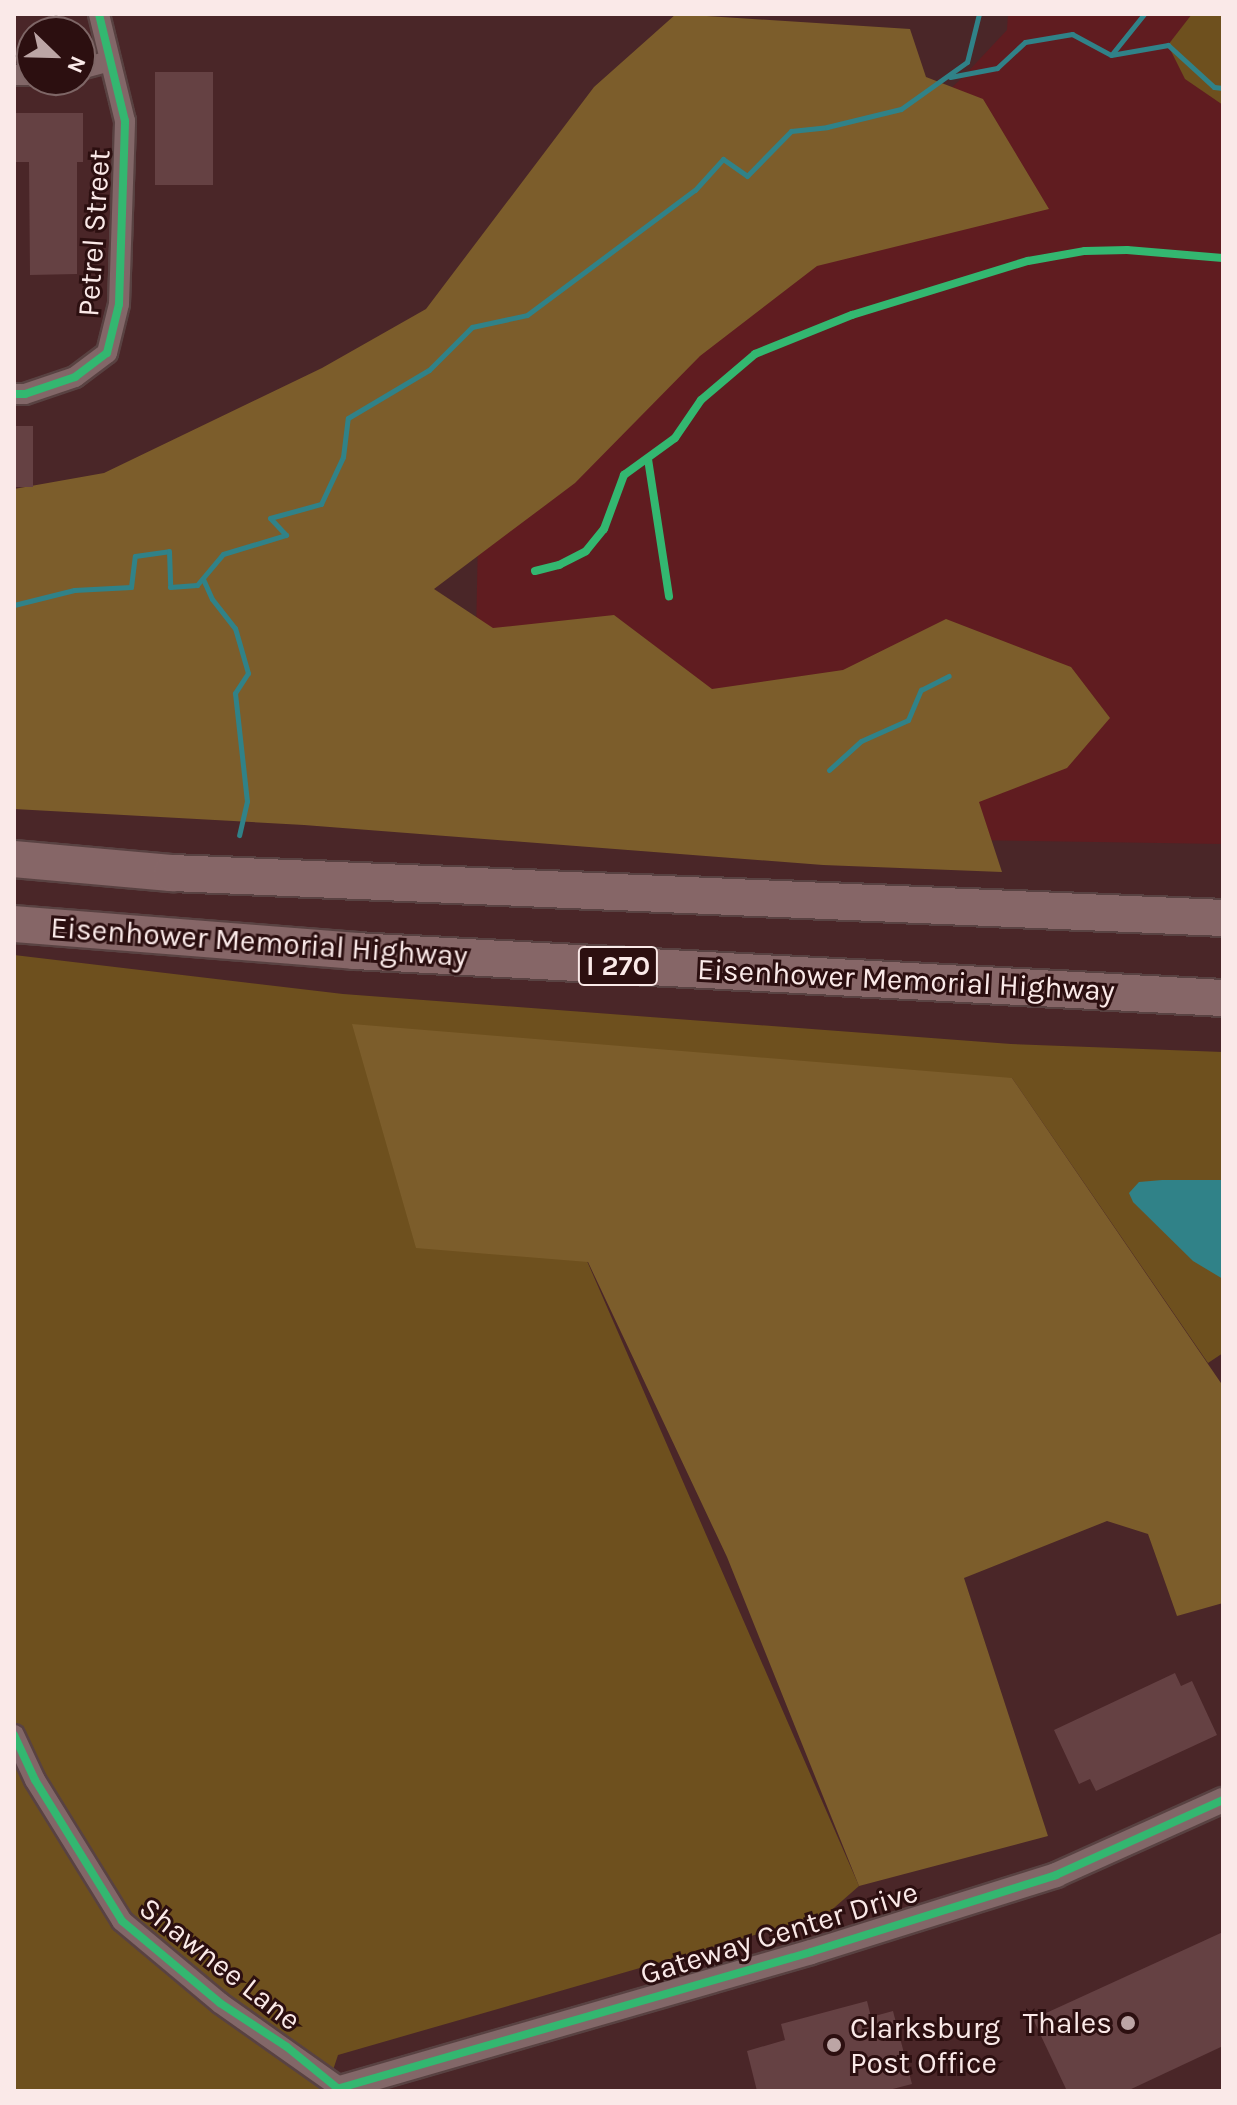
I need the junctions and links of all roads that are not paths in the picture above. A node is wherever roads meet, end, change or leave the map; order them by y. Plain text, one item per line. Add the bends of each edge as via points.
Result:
1 (99, 14) edge
2 (109, 61) junction
3 (96, 65) edge
4 (14, 394) edge
5 (14, 859) edge
6 (1223, 918) edge
7 (14, 924) edge
8 (1223, 998) edge
9 (14, 1735) edge
10 (1223, 1800) edge
11 (379, 2085) edge
12 (341, 2090) edge

1 - 2 street, Petrel Street
2 - 3 street
2 - 4 street, Petrel Street via 125,121 119,304 107,353 75,377
5 - 6 highway, Eisenhower Memorial Highway via 188,874
7 - 8 highway, Eisenhower Memorial Highway / I 270 via 355,951
9 - 12 street, Shawnee Lane via 35,1780 122,1921 220,2003
10 - 11 street, Gateway Center Drive via 1056,1875 811,1952 574,2018
11 - 12 street, Gateway Center Drive

